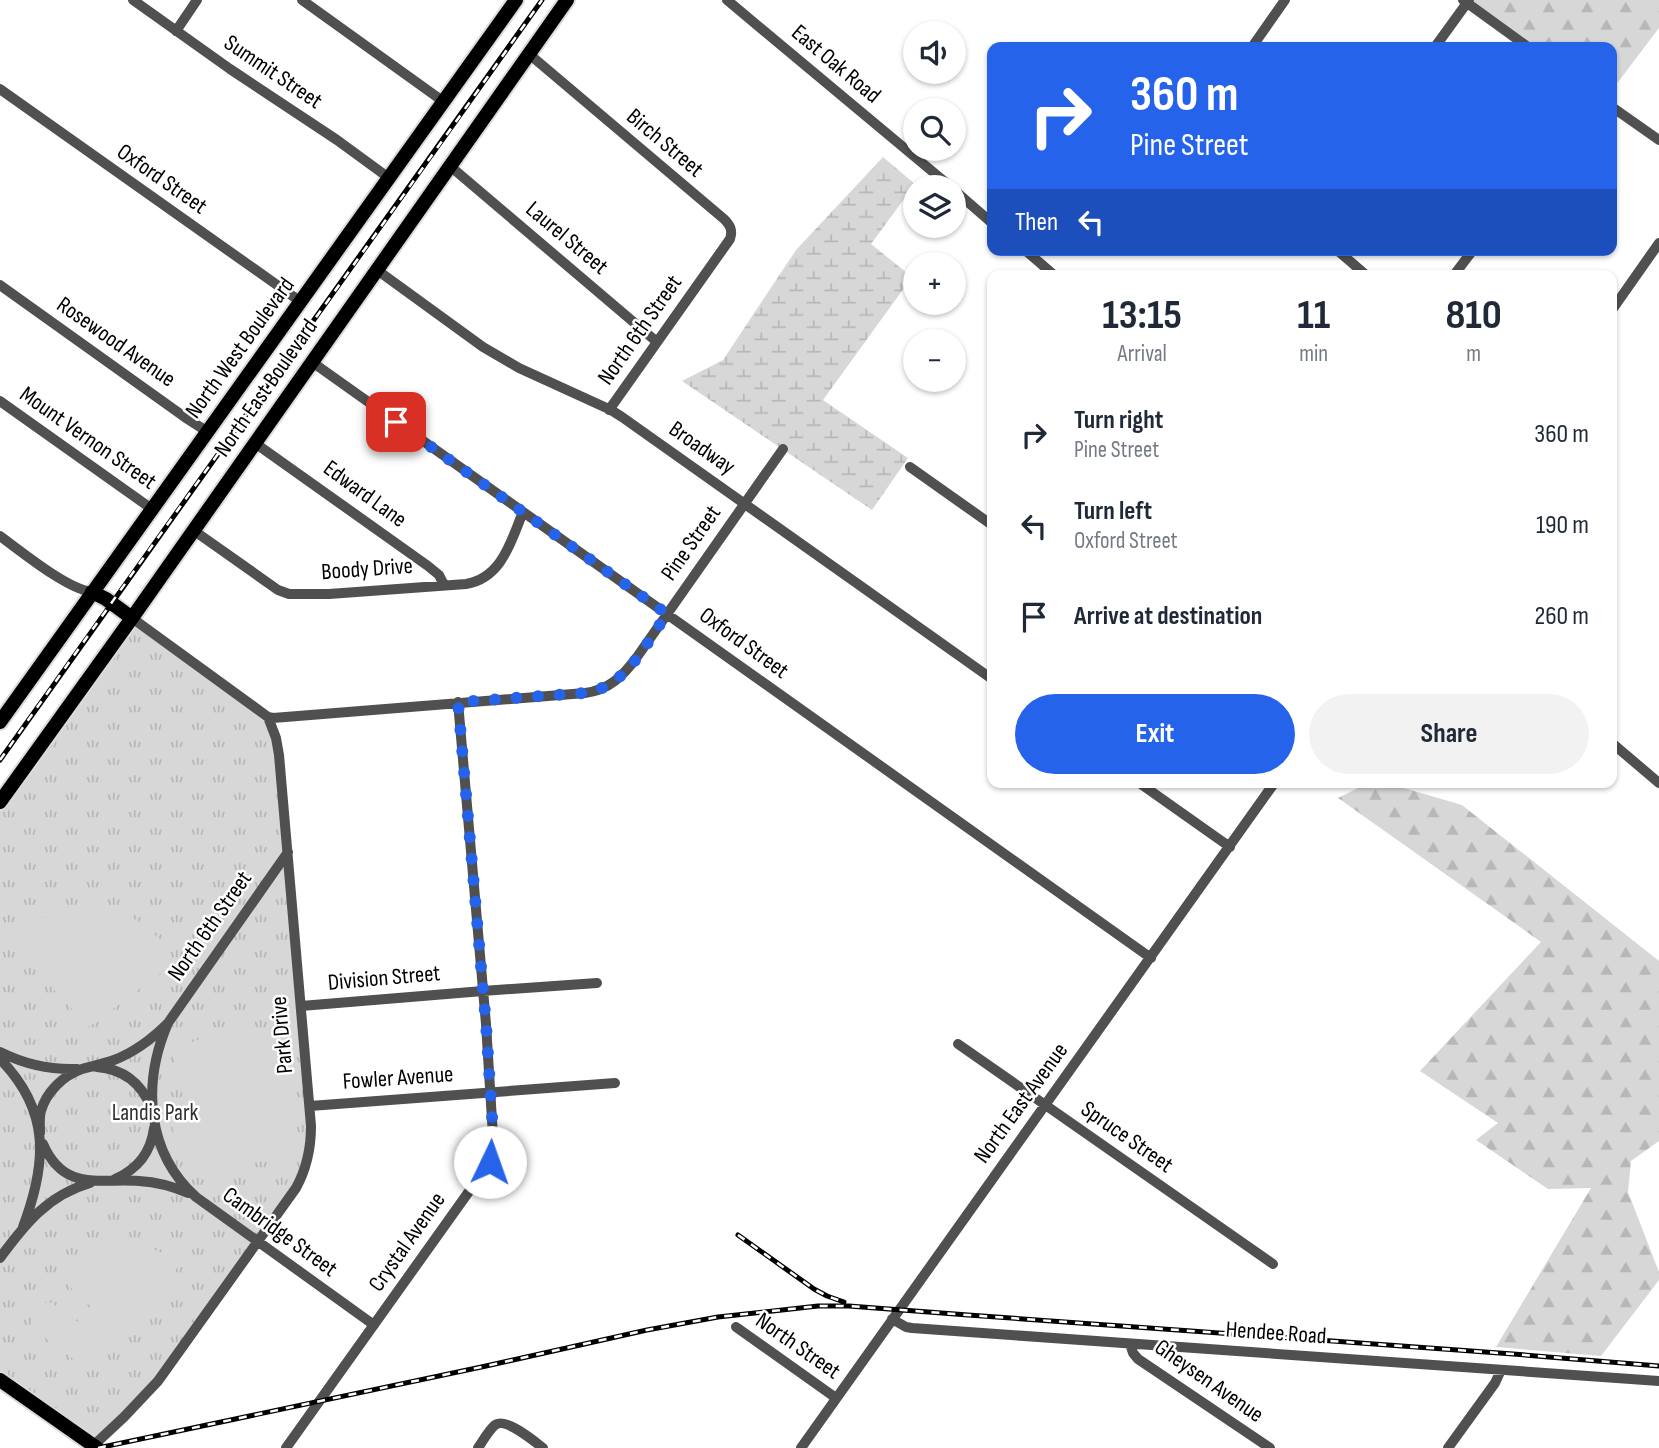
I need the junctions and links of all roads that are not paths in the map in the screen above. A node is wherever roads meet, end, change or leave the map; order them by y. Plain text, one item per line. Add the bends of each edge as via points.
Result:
1 (133, 0) edge
2 (197, 0) edge
3 (302, 0) edge
4 (567, 0) edge
5 (727, 0) edge
6 (1285, 0) edge
7 (514, 1) edge
8 (1466, 1) edge
9 (176, 31) junction
10 (1256, 42) edge
11 (1438, 42) edge
12 (1521, 42) edge
13 (529, 54) junction
14 (0, 89) edge
15 (444, 102) junction
16 (1617, 111) edge
17 (1659, 140) edge
18 (450, 166) junction
19 (936, 175) edge
20 (389, 178) junction
21 (966, 200) edge
22 (987, 219) edge
23 (1659, 243) edge
24 (1032, 256) edge
25 (1344, 256) edge
26 (1468, 256) edge
27 (377, 270) junction
28 (1048, 270) edge
29 (1360, 270) edge
30 (1458, 270) edge
31 (705, 274) joint
32 (0, 285) edge
33 (301, 302) junction
34 (1617, 303) edge
35 (657, 342) junction
36 (312, 362) junction
37 (0, 401) edge
38 (609, 410) junction
39 (208, 432) junction
40 (255, 443) junction
41 (783, 449) dead end
42 (910, 467) dead end
43 (744, 504) junction
44 (152, 509) junction
45 (523, 512) junction
46 (987, 521) edge
47 (194, 530) junction
48 (0, 536) edge
49 (444, 585) junction
50 (92, 592) junction
51 (667, 614) junction
52 (132, 618) junction
53 (987, 675) edge
54 (458, 702) junction
55 (268, 717) junction
56 (0, 722) edge
57 (1617, 747) edge
58 (1659, 783) edge
59 (1146, 788) edge
60 (1271, 788) edge
61 (0, 802) edge
62 (1230, 847) junction
63 (288, 852) junction
64 (1151, 958) junction
65 (597, 983) dead end
66 (483, 990) junction
67 (301, 1006) junction
68 (167, 1023) junction
69 (958, 1044) dead end
70 (0, 1052) edge
71 (0, 1059) edge
72 (85, 1069) junction
73 (615, 1083) dead end
74 (490, 1093) junction
75 (310, 1106) junction
76 (1045, 1106) junction
77 (154, 1122) junction
78 (40, 1134) junction
79 (98, 1182) junction
80 (196, 1197) junction
81 (23, 1227) junction
82 (259, 1242) junction
83 (0, 1258) edge
84 (1273, 1264) dead end
85 (892, 1319) junction
86 (374, 1325) junction
87 (736, 1328) dead end
88 (1130, 1344) junction
89 (1502, 1370) junction
90 (0, 1380) edge
91 (1659, 1381) edge
92 (836, 1398) junction
93 (95, 1447) edge
94 (286, 1448) edge
95 (478, 1448) edge
96 (543, 1448) edge
97 (801, 1448) edge
98 (1270, 1448) edge
99 (1448, 1448) edge

1 - 9 street, Summit Street
2 - 9 street
3 - 15 street
4 - 13 main road, North East Boulevard
5 - 19 street, East Oak Road
6 - 10 street
7 - 15 main road, North West Boulevard
8 - 11 street
8 - 12 street
9 - 20 street, Summit Street
13 - 18 main road, North East Boulevard
13 - 31 street, Birch Street via 730,225 730,239
14 - 33 street, Oxford Street
15 - 20 main road, North West Boulevard
16 - 17 street
18 - 27 main road, North East Boulevard
18 - 35 street, Laurel Street
20 - 33 main road, North West Boulevard
21 - 22 street, East Oak Road
23 - 34 street
24 - 28 street
25 - 29 street
26 - 30 street
27 - 36 main road, North East Boulevard
27 - 38 street, Broadway via 519,369
31 - 35 street, North 6th Street
32 - 39 street, Rosewood Avenue
33 - 39 main road, North West Boulevard
35 - 38 street, North 6th Street
36 - 40 main road, North East Boulevard
36 - 45 street, Oxford Street
37 - 44 street, Mount Vernon Street
38 - 43 street, Broadway
39 - 44 main road, North West Boulevard
40 - 47 main road, North East Boulevard
40 - 49 street, Edward Lane via 428,566
41 - 43 street, Pine Street
42 - 46 street
43 - 51 street, Pine Street
43 - 53 street, Broadway
44 - 50 main road, North West Boulevard
45 - 49 street, Boody Drive via 492,572 476,582
45 - 51 street, Oxford Street
47 - 49 street, Boody Drive via 272,587 289,594
47 - 52 main road, North East Boulevard
48 - 50 street via 70,585
50 - 52 main road
50 - 56 main road, North West Boulevard
51 - 54 street, Pine Street via 626,671 600,689
51 - 64 street, Oxford Street
52 - 55 street
52 - 61 main road, North East Boulevard
54 - 55 street, Pine Street
54 - 66 street, Crystal Avenue
55 - 63 street, Park Drive via 279,755
57 - 58 street
59 - 62 street
60 - 62 street, North East Avenue
62 - 64 street, North East Avenue
63 - 67 street, Park Drive
63 - 68 street, North 6th Street
64 - 76 street, North East Avenue
65 - 66 street, Division Street
66 - 67 street, Division Street
66 - 74 street, Crystal Avenue
67 - 75 street, Park Drive
68 - 72 street, North 6th Street via 127,1055
68 - 77 street, North 6th Street via 154,1065
69 - 76 street, Spruce Street
70 - 72 street, Cambridge Street via 35,1065
71 - 78 street, Cambridge Street via 26,1095
72 - 77 street, Cambridge Street via 108,1069 131,1079 147,1098
72 - 78 street, North 6th Street via 50,1091 41,1110
73 - 74 street, Fowler Avenue
74 - 75 street, Fowler Avenue
74 - 86 street, Crystal Avenue via 494,1152 490,1162
75 - 82 street, Park Drive via 307,1163 296,1188
76 - 84 street, Spruce Street
76 - 85 street, North East Avenue
77 - 79 street, North 6th Street via 150,1147 137,1165 120,1177
77 - 80 street, Cambridge Street via 168,1160
78 - 79 street, Cambridge Street via 47,1154 61,1170
78 - 81 street, North 6th Street via 40,1167
79 - 80 street, Cambridge Street via 155,1182
79 - 81 street, North 6th Street via 59,1197
80 - 82 street, Cambridge Street
81 - 83 street, North 6th Street
82 - 86 street, Cambridge Street
82 - 93 street, Park Drive via 153,1387
85 - 88 street, Hendee Road via 912,1328
85 - 92 street, North East Avenue
86 - 94 street, Crystal Avenue
87 - 92 street, North Street
88 - 89 street, Hendee Road
88 - 98 street, Gheysen Avenue via 1137,1358
89 - 91 street, Hendee Road
89 - 99 street
90 - 93 main road
92 - 97 street, North East Avenue
95 - 96 street via 498,1423

